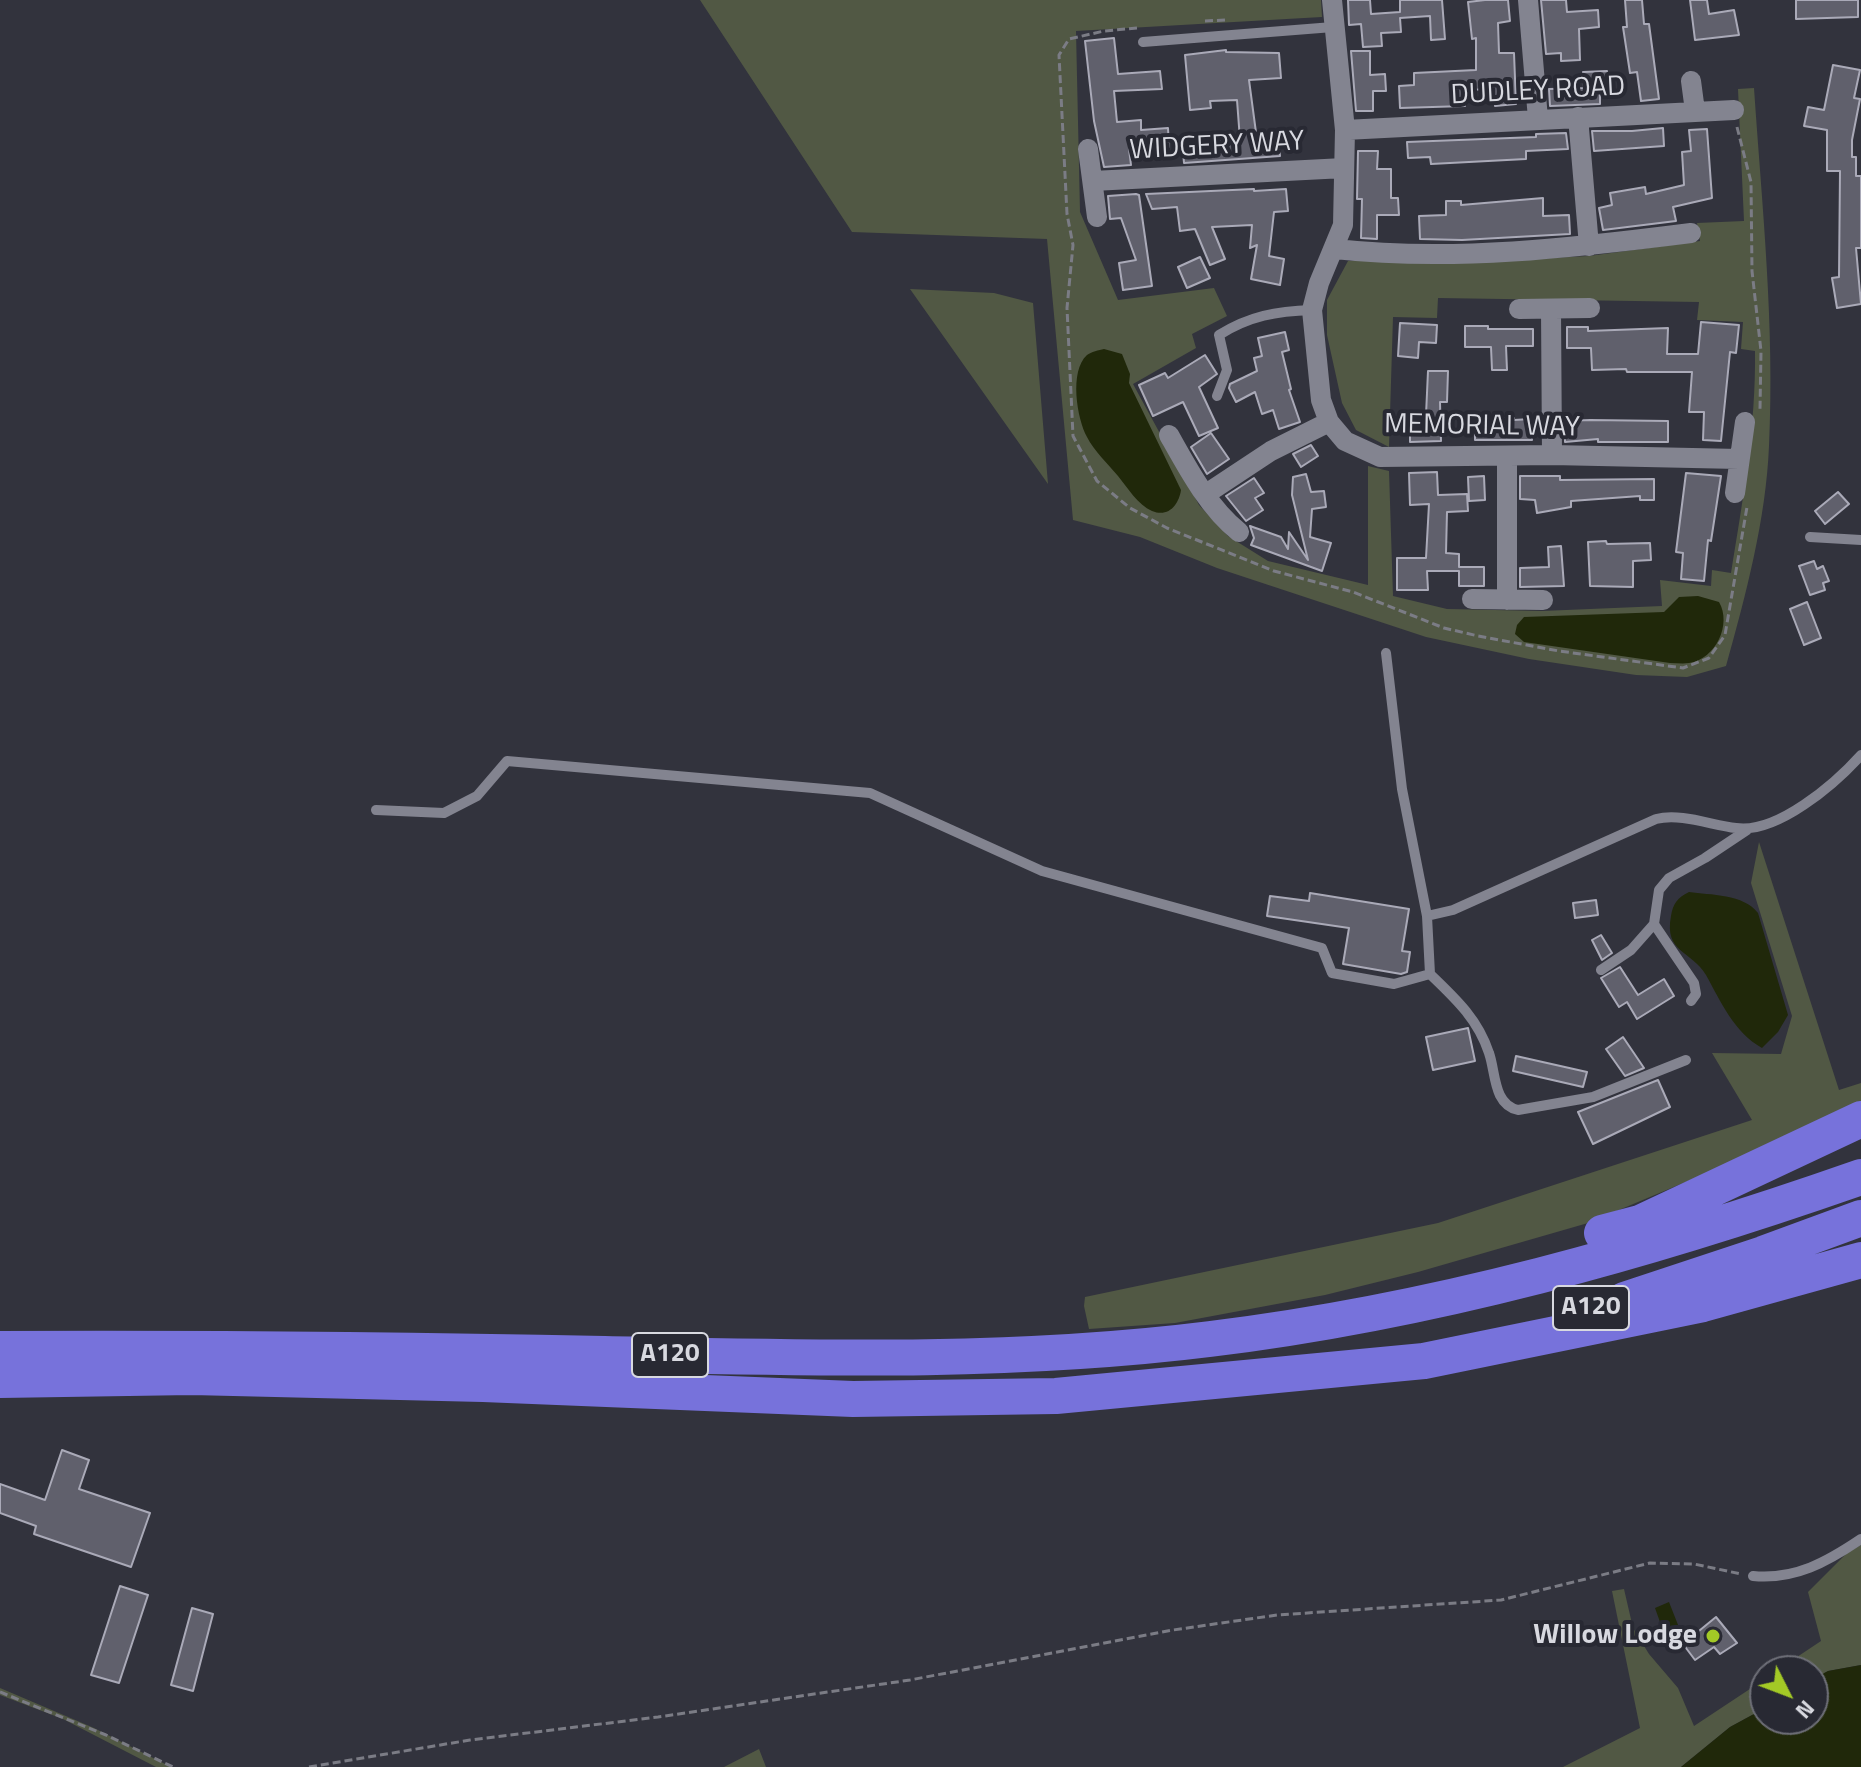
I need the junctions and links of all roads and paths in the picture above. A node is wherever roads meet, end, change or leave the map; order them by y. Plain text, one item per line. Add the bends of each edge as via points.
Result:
1 (1332, 0) edge
2 (1528, 0) edge
3 (1232, 20) dead end
4 (1204, 22) dead end
5 (1146, 27) dead end
6 (1333, 27) junction
7 (1143, 42) dead end
8 (1691, 81) dead end
9 (1734, 110) joint
10 (1695, 111) junction
11 (1578, 117) junction
12 (1538, 119) junction
13 (1345, 130) junction
14 (1088, 149) dead end
15 (1344, 168) junction
16 (1093, 181) junction
17 (1097, 217) dead end
18 (1691, 233) dead end
19 (1589, 246) junction
20 (1335, 249) junction
21 (1590, 308) dead end
22 (1519, 309) dead end
23 (1312, 310) junction
24 (1551, 310) junction
25 (1217, 396) dead end
26 (1752, 419) joint
27 (1329, 422) junction
28 (1169, 435) dead end
29 (1552, 455) junction
30 (1507, 457) junction
31 (1739, 459) junction
32 (1206, 494) junction
33 (1742, 497) joint
34 (1239, 532) dead end
35 (1810, 537) dead end
36 (1861, 540) edge
37 (1472, 599) dead end
38 (1507, 600) junction
39 (1543, 600) dead end
40 (1386, 653) dead end
41 (1861, 755) edge
42 (376, 810) dead end
43 (1747, 830) junction
44 (1427, 916) junction
45 (1654, 924) junction
46 (1601, 970) dead end
47 (1430, 974) junction
48 (1691, 1001) dead end
49 (1686, 1060) dead end
50 (1861, 1119) edge
51 (1861, 1177) edge
52 (1861, 1218) edge
53 (1861, 1260) edge
54 (1339, 1321) junction
55 (0, 1349) edge
56 (1314, 1373) junction
57 (0, 1380) edge
58 (1861, 1539) edge
59 (1753, 1576) joint
60 (0, 1692) edge
61 (173, 1767) edge
62 (309, 1767) edge

1 - 6 street
2 - 12 street
3 - 4 path
5 - 33 path via 1069,39 1059,55 1073,245 1067,308 1073,436 1097,481 1130,508 1274,571 1353,592 1444,628 1683,668 1709,658 1725,635
6 - 7 lane
6 - 13 street
8 - 10 street
9 - 10 street, DUDLEY ROAD
9 - 26 path via 1751,182 1752,271 1761,351
10 - 11 street, DUDLEY ROAD
11 - 12 street, DUDLEY ROAD
11 - 19 street
12 - 13 street, DUDLEY ROAD
13 - 15 street
14 - 16 street
15 - 16 street, WIDGERY WAY
15 - 20 street via 1343,225
16 - 17 street
18 - 19 street
19 - 20 street via 1478,254
20 - 23 street
21 - 24 street
22 - 24 street
23 - 25 lane via 1276,311 1241,321 1219,335 1227,370
23 - 27 street via 1321,400
24 - 29 street
26 - 31 street
27 - 30 street, MEMORIAL WAY via 1345,441 1380,457
27 - 32 street via 1271,451
28 - 32 street
29 - 30 street, MEMORIAL WAY
29 - 31 street, MEMORIAL WAY
30 - 38 street
31 - 33 street
32 - 34 street
35 - 36 lane
37 - 38 street
38 - 39 street
40 - 44 lane via 1402,789
41 - 43 lane via 1805,803
42 - 47 lane via 444,813 477,796 507,761 870,793 1042,871 1322,948 1332,973 1394,984
43 - 44 lane via 1668,816 1656,819 1453,910
43 - 45 lane via 1665,882
44 - 47 lane
45 - 46 lane via 1631,950
45 - 48 lane via 1694,983
47 - 49 lane via 1473,1018 1489,1051 1502,1101 1510,1108 1593,1097
50 - 54 highway, A120 via 1640,1223 1478,1267
51 - 54 highway, A120 via 1727,1224
52 - 56 highway, A120 via 1620,1301
53 - 56 highway, A120 via 1703,1304 1558,1334 1424,1361
54 - 55 highway, A120 via 1154,1345 832,1358 252,1347
56 - 57 highway, A120 via 1056,1396 868,1399 238,1378
58 - 59 lane via 1800,1572
59 - 62 path via 1694,1564 1650,1563 1501,1600 1262,1617 910,1680
60 - 61 path

